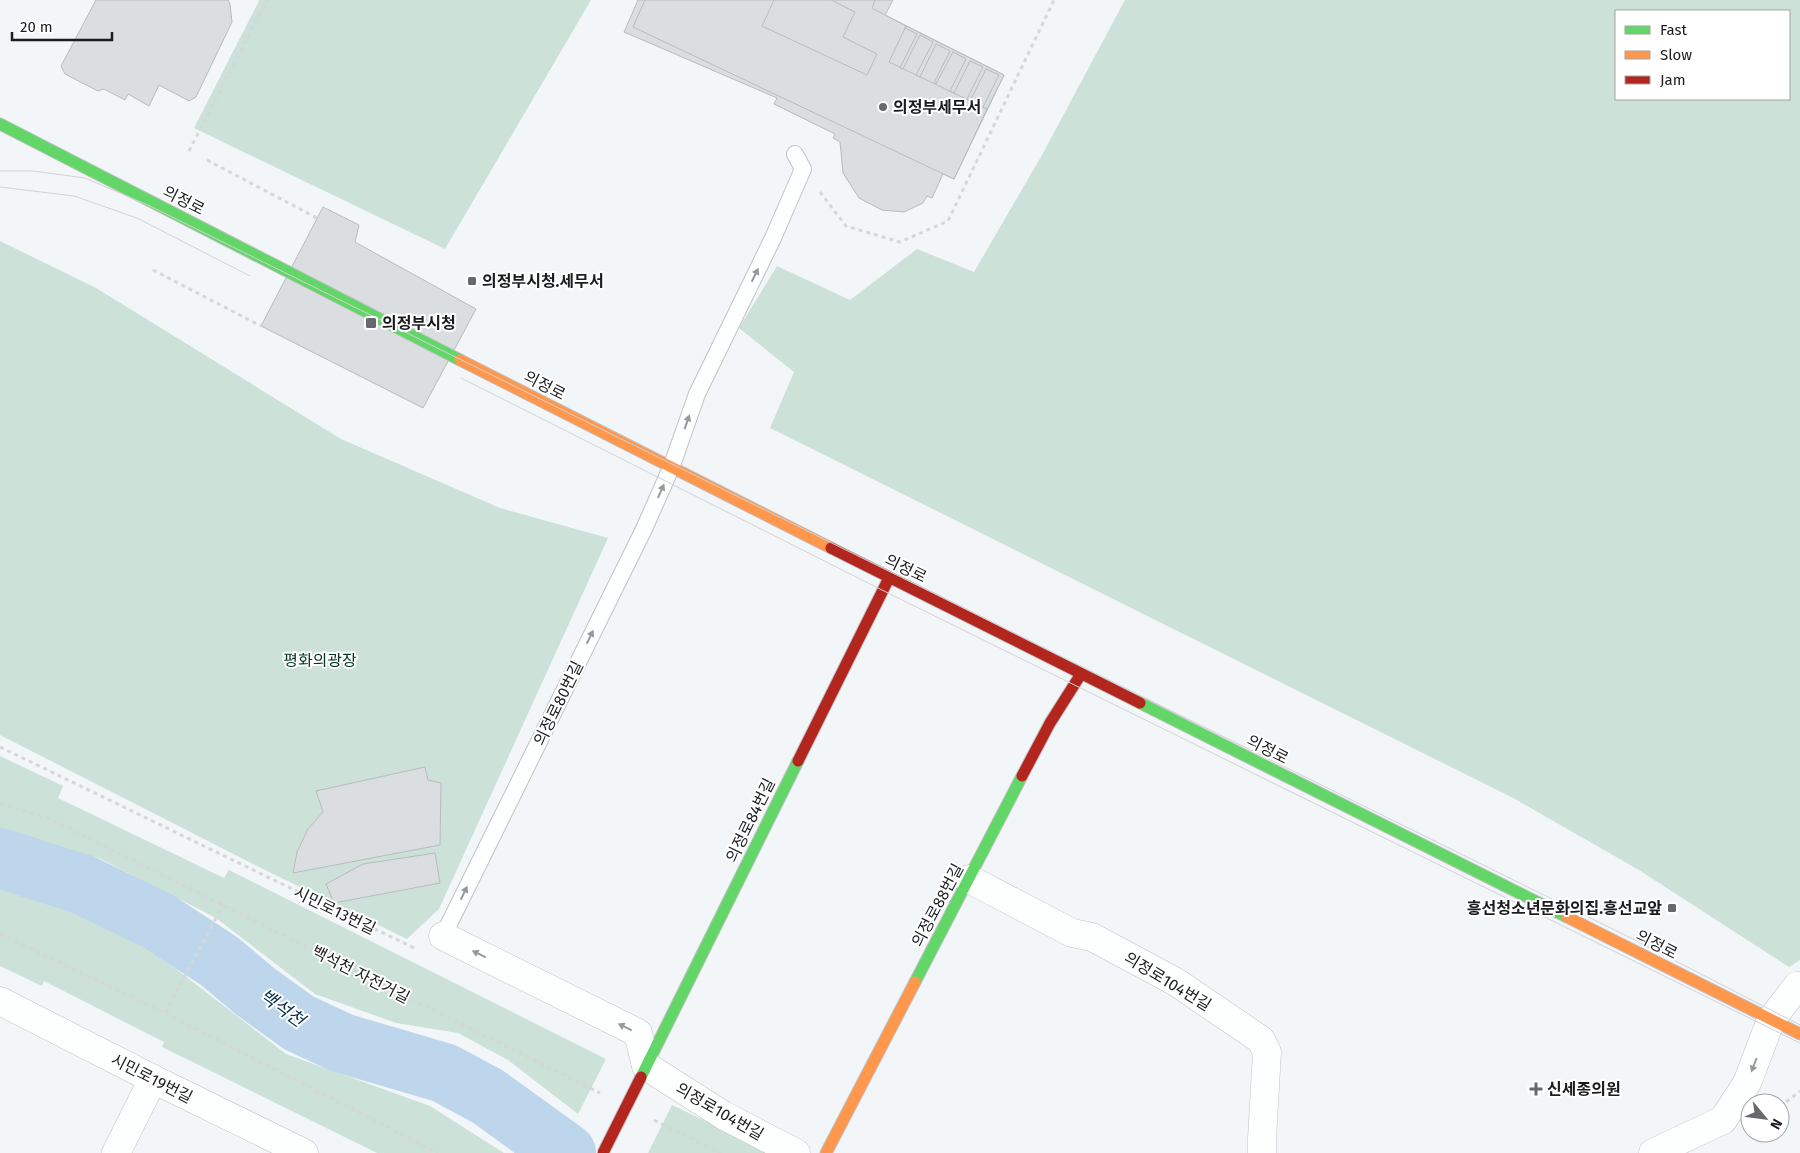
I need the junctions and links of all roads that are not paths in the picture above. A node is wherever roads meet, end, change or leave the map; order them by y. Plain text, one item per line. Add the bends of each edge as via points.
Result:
1 (0, 124) edge
2 (795, 154) dead end
3 (671, 468) junction
4 (889, 578) junction
5 (1081, 674) junction
6 (969, 879) junction
7 (443, 936) joint
8 (1797, 986) dead end
9 (0, 1001) edge
10 (1771, 1020) junction
11 (1800, 1034) edge
12 (643, 1071) junction
13 (153, 1079) junction
14 (116, 1153) edge
15 (304, 1153) edge
16 (603, 1153) edge
17 (796, 1153) edge
18 (826, 1153) edge
19 (1262, 1153) edge
20 (1653, 1153) edge

1 - 3 street, 의정로
3 -> 2 lane, 의정로80번길 via 697,394 773,238 802,169
3 - 4 street, 의정로
7 -> 3 lane, 의정로80번길
4 - 5 street, 의정로
4 - 12 street, 의정로84번길
5 - 6 street, 의정로88번길 via 1050,723
5 - 10 street, 의정로
6 - 18 street, 의정로88번길
6 - 19 street, 의정로104번길 via 1176,982 1261,1040 1267,1052
12 -> 7 street via 638,1033
8 - 10 street
9 - 13 street, 시민로19번길
10 - 11 street, 의정로
10 -> 20 street via 1747,1083 1723,1120
12 - 16 street, 의정로84번길, bridge
12 - 17 street, 의정로104번길
13 - 14 street
13 - 15 street, 시민로19번길

